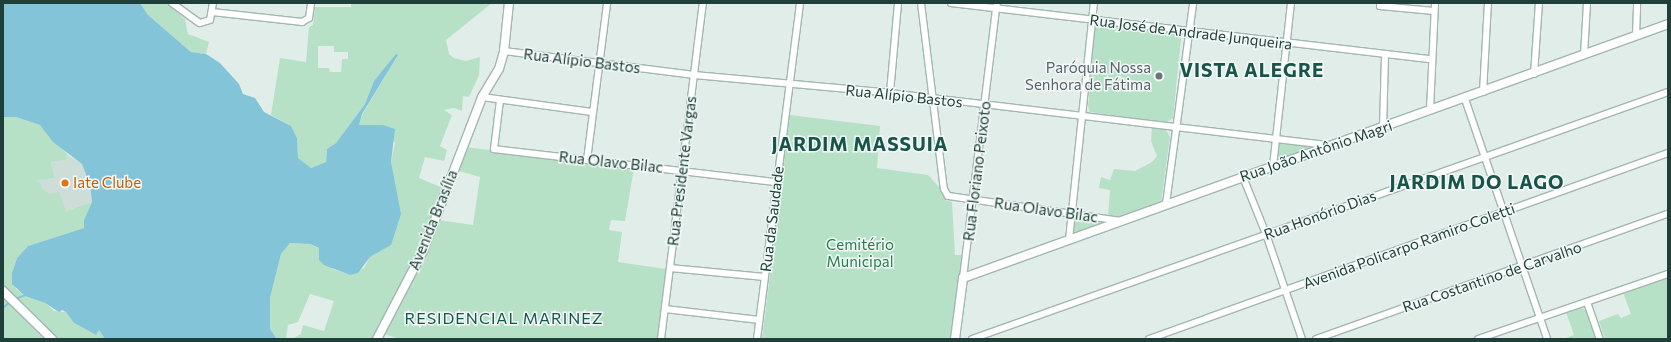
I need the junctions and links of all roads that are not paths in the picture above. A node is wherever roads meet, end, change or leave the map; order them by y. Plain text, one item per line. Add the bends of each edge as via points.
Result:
1 (172, 3) edge
2 (213, 3) edge
3 (312, 3) edge
4 (509, 3) edge
5 (606, 3) edge
6 (703, 3) edge
7 (800, 3) edge
8 (898, 3) edge
9 (921, 3) edge
10 (951, 3) edge
11 (1094, 3) edge
12 (1193, 3) edge
13 (1291, 3) edge
14 (1435, 3) edge
15 (1488, 3) edge
16 (1539, 3) edge
17 (1587, 3) edge
18 (1638, 3) edge
19 (1380, 5) edge
20 (997, 6) edge
21 (1434, 11) junction
22 (212, 12) junction
23 (1092, 20) junction
24 (1668, 24) edge
25 (1190, 32) junction
26 (1636, 36) junction
27 (1285, 43) junction
28 (504, 51) junction
29 (1385, 55) junction
30 (1584, 55) junction
31 (1431, 59) junction
32 (598, 63) junction
33 (1534, 74) junction
34 (694, 75) junction
35 (788, 84) junction
36 (1483, 92) junction
37 (1668, 92) edge
38 (890, 93) junction
39 (482, 97) junction
40 (933, 99) junction
41 (1465, 99) junction
42 (500, 100) junction
43 (986, 105) junction
44 (1430, 110) junction
45 (592, 112) junction
46 (1081, 116) junction
47 (1176, 128) junction
48 (1383, 128) junction
49 (1274, 139) junction
50 (1328, 145) junction
51 (1668, 153) edge
52 (1484, 157) junction
53 (587, 160) junction
54 (1273, 166) junction
55 (682, 170) junction
56 (1243, 177) junction
57 (776, 182) junction
58 (973, 200) junction
59 (1166, 204) junction
60 (1505, 212) junction
61 (1070, 213) junction
62 (1668, 214) edge
63 (1121, 221) junction
64 (1266, 234) junction
65 (1069, 240) junction
66 (1523, 266) junction
67 (670, 268) junction
68 (1668, 274) edge
69 (765, 277) junction
70 (963, 278) junction
71 (1285, 290) junction
72 (3, 291) edge
73 (1587, 302) junction
74 (665, 309) junction
75 (1539, 318) junction
76 (759, 320) junction
77 (52, 339) edge
78 (377, 339) edge
79 (661, 339) edge
80 (757, 339) edge
81 (955, 339) edge
82 (972, 339) edge
83 (1150, 339) edge
84 (1302, 339) edge
85 (1316, 339) edge
86 (1478, 339) edge
87 (1547, 339) edge
88 (1600, 339) edge

1 - 22 street via 200,23 210,20
2 - 22 street
3 - 22 street via 310,18 302,22
4 - 28 street, Avenida Brasília
5 - 32 street
6 - 34 street, Rua Presidente Vargas
7 - 35 street, Rua da Saudade
8 - 38 street
9 - 40 street
10 - 20 street, Rua José de Andrade Junqueira
11 - 23 street
12 - 25 street
13 - 27 street
14 - 21 street
15 - 36 street
16 - 33 street
17 - 30 street
18 - 26 street
19 - 21 street
20 - 23 street, Rua José de Andrade Junqueira
20 - 43 street, Rua Floriano Peixoto
21 - 31 street
23 - 25 street, Rua José de Andrade Junqueira
23 - 46 street
24 - 26 street, Rua João Antônio Magri
25 - 27 street, Rua José de Andrade Junqueira
25 - 47 street
26 - 30 street, Rua João Antônio Magri
27 - 29 street, Rua José de Andrade Junqueira
27 - 49 street
28 - 32 street, Rua Alípio Bastos
28 - 39 street, Avenida Brasília via 499,69
29 - 31 street, Rua José de Andrade Junqueira
29 - 48 street
30 - 33 street, Rua João Antônio Magri
31 - 44 street
32 - 34 street, Rua Alípio Bastos
32 - 45 street
33 - 36 street, Rua João Antônio Magri
34 - 35 street, Rua Alípio Bastos
34 - 55 street, Rua Presidente Vargas
35 - 38 street, Rua Alípio Bastos
35 - 57 street, Rua da Saudade
36 - 41 street, Rua João Antônio Magri
37 - 52 street, Rua Honório Dias
38 - 40 street, Rua Alípio Bastos
39 - 42 street
39 - 78 street, Avenida Brasília via 424,251
40 - 43 street, Rua Alípio Bastos
40 - 58 street, Rua Olavo Bilac via 944,189 948,196
41 - 44 street, Rua João Antônio Magri
41 - 52 street
42 - 45 street
42 - 53 street, Rua Olavo Bilac via 494,149
43 - 46 street, Rua Alípio Bastos
43 - 58 street, Rua Floriano Peixoto
44 - 48 street, Rua João Antônio Magri
45 - 53 street
46 - 47 street, Rua Alípio Bastos
46 - 61 street
47 - 49 street, Rua Alípio Bastos
47 - 59 street
48 - 50 street, Rua João Antônio Magri
49 - 50 street, Rua Alípio Bastos
49 - 54 street
50 - 54 street, Rua João Antônio Magri
51 - 60 street, Avenida Policarpo Ramiro Coletti
52 - 60 street
52 - 64 street, Rua Honório Dias
53 - 55 street, Rua Olavo Bilac
54 - 56 street, Rua João Antônio Magri
55 - 57 street, Rua Olavo Bilac
55 - 67 street, Rua Presidente Vargas
56 - 59 street, Rua João Antônio Magri
56 - 64 street
57 - 69 street, Rua da Saudade
58 - 61 street, Rua Olavo Bilac
58 - 70 street, Rua Floriano Peixoto
59 - 63 street, Rua João Antônio Magri
60 - 66 street
60 - 71 street, Avenida Policarpo Ramiro Coletti
61 - 63 street, Rua Olavo Bilac
61 - 65 street
62 - 66 street, Rua Costantino de Carvalho
63 - 65 street, Rua João Antônio Magri
64 - 71 street
64 - 82 street, Rua Honório Dias
65 - 70 street, Rua João Antônio Magri
66 - 75 street
66 - 85 street, Rua Costantino de Carvalho
67 - 69 street
67 - 74 street, Rua Presidente Vargas
68 - 73 street
69 - 76 street, Rua da Saudade
70 - 81 street, Rua Floriano Peixoto
71 - 83 street, Avenida Policarpo Ramiro Coletti
71 - 84 street
72 - 77 street
73 - 75 street
73 - 88 street
74 - 76 street
74 - 79 street, Rua Presidente Vargas
75 - 86 street
75 - 87 street
76 - 80 street, Rua da Saudade

